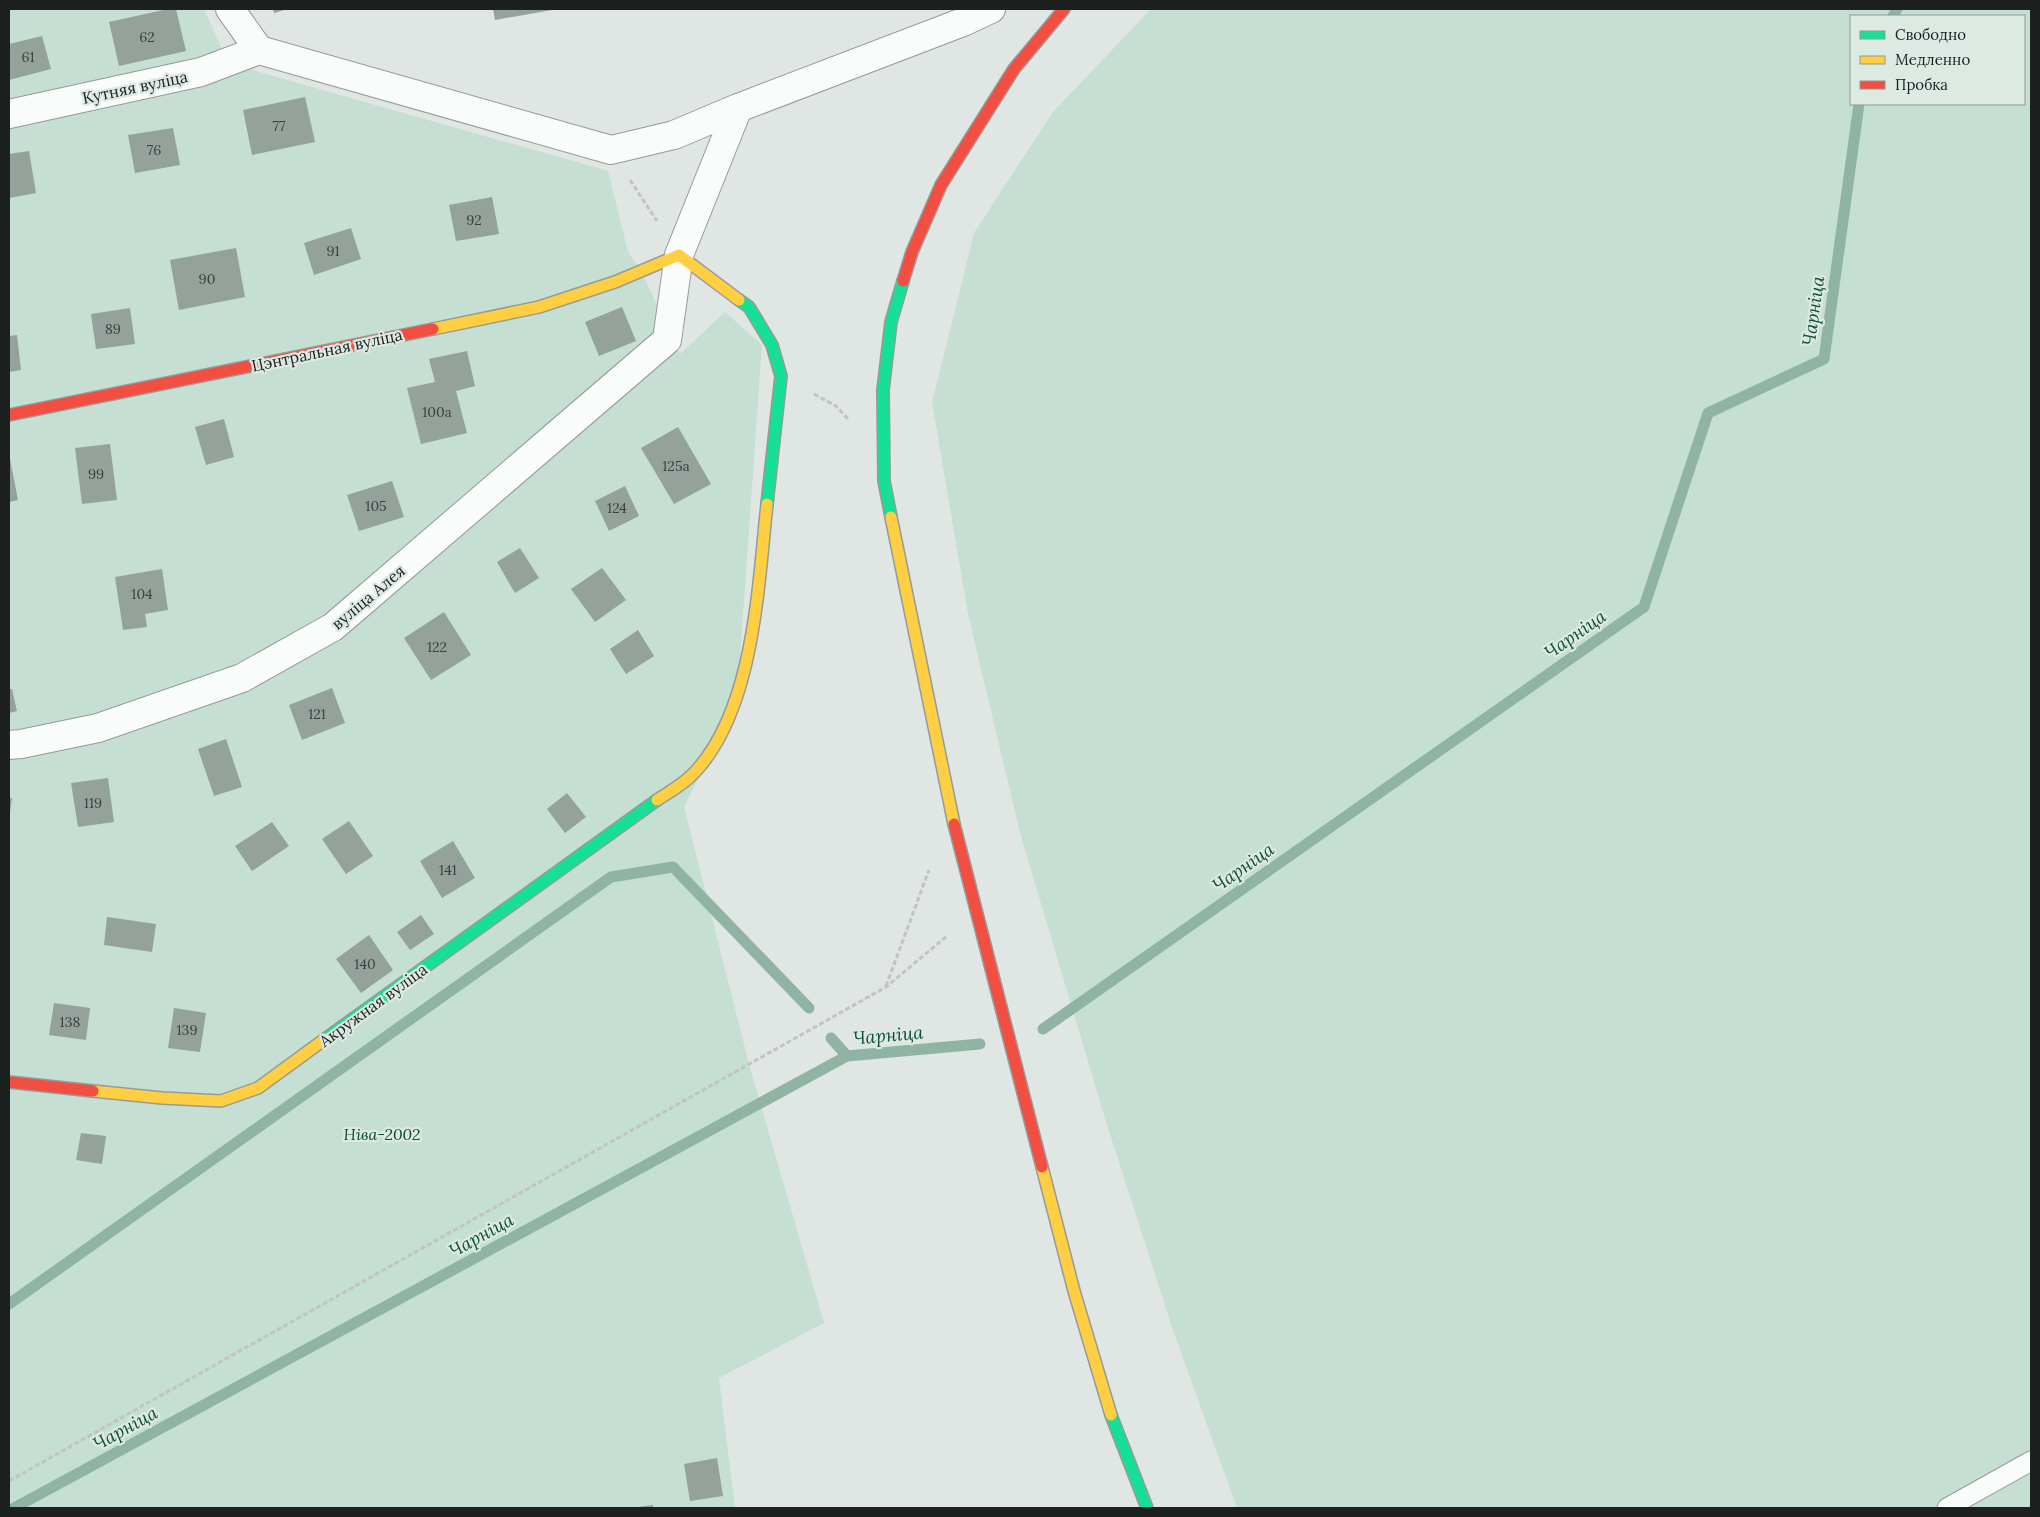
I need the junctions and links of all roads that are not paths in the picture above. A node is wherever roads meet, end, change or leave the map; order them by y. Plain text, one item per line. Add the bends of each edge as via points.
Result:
1 (230, 9) edge
2 (991, 9) edge
3 (1064, 9) edge
4 (959, 16) edge
5 (259, 50) junction
6 (738, 108) junction
7 (9, 114) edge
8 (679, 255) junction
9 (9, 415) edge
10 (9, 745) edge
11 (9, 1082) edge
12 (2031, 1461) edge
13 (1147, 1508) edge
14 (1947, 1508) edge

1 - 5 street
2 - 4 street
3 - 13 street via 1014,69 941,185 912,252 891,322 883,390 884,481 951,812 1074,1291 1108,1406
4 - 6 street
5 - 6 street via 611,150 674,135
5 - 7 street, Кутняя вуліца via 201,72
6 - 8 street
8 - 9 street, Цэнтральная вуліца via 615,282 539,307
8 - 10 street, вуліца Алея via 667,340 333,627 242,678 98,728
8 - 11 street, Акружная вуліца via 749,308 772,346 781,376 752,640 729,720 713,749 693,774 258,1088 221,1101
12 - 14 lane

